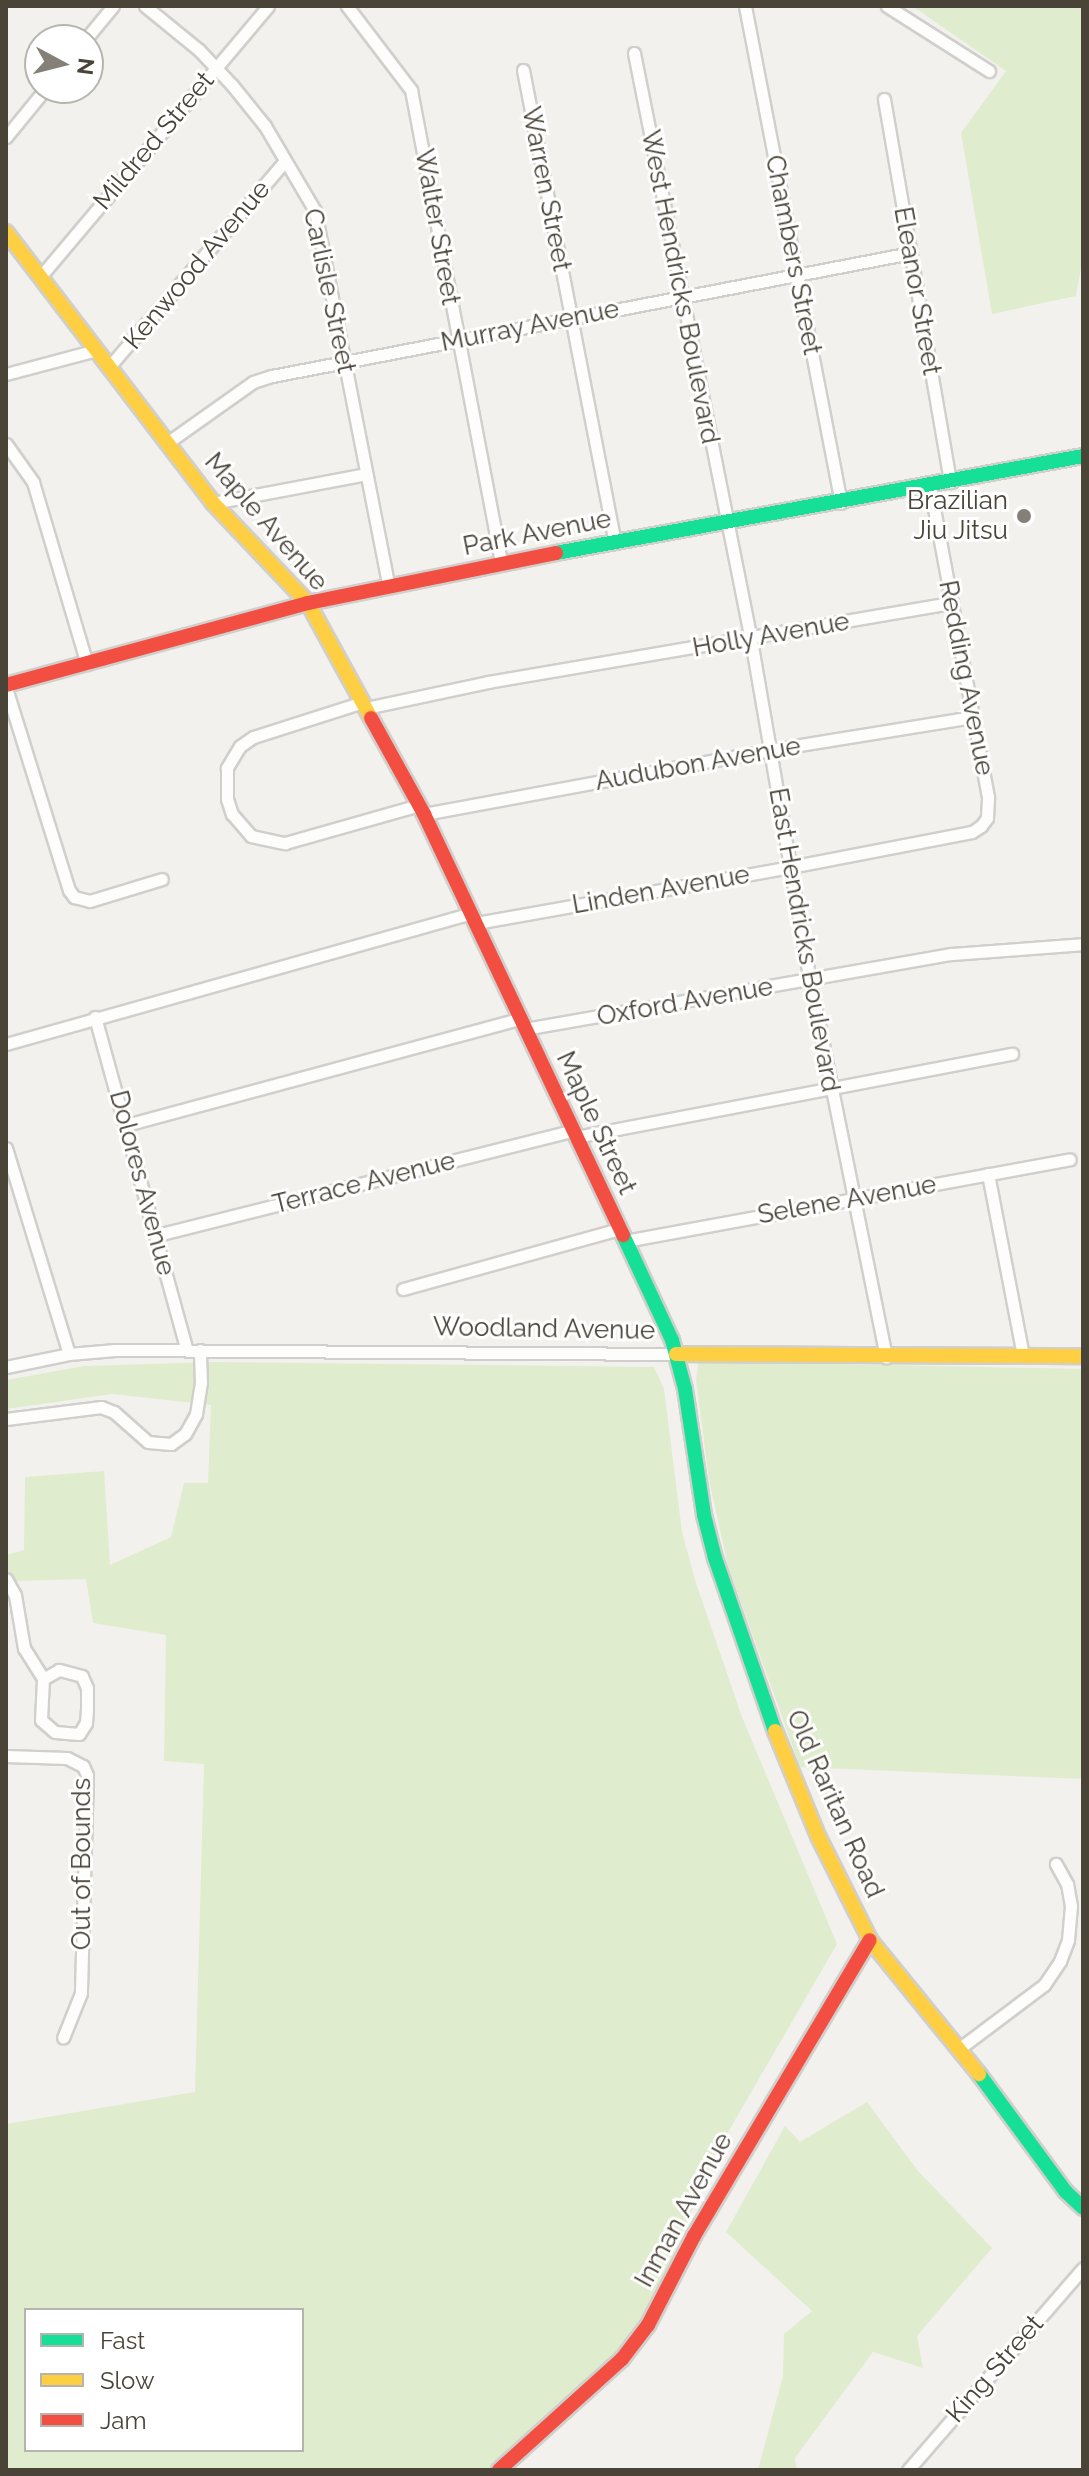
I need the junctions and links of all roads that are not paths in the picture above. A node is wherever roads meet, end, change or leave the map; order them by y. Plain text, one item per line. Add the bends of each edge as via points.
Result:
1 (113, 6) edge
2 (145, 6) edge
3 (268, 6) edge
4 (347, 6) edge
5 (745, 6) edge
6 (887, 6) edge
7 (98, 24) edge
8 (634, 53) dead end
9 (216, 67) junction
10 (523, 70) dead end
11 (989, 71) dead end
12 (884, 99) dead end
13 (33, 104) edge
14 (6, 137) edge
15 (284, 162) junction
16 (6, 232) edge
17 (911, 253) junction
18 (797, 275) junction
19 (40, 277) junction
20 (680, 298) junction
21 (570, 319) junction
22 (458, 340) junction
23 (96, 350) junction
24 (344, 362) junction
25 (109, 367) junction
26 (6, 374) edge
27 (167, 443) junction
28 (6, 444) edge
29 (1083, 456) edge
30 (366, 474) junction
31 (950, 482) junction
32 (930, 486) junction
33 (213, 503) junction
34 (841, 503) junction
35 (727, 521) junction
36 (615, 543) junction
37 (501, 563) junction
38 (389, 587) junction
39 (308, 603) junction
40 (952, 603) junction
41 (751, 640) junction
42 (87, 664) junction
43 (6, 686) edge
44 (364, 705) junction
45 (973, 717) junction
46 (769, 750) junction
47 (422, 810) junction
48 (984, 822) joint
49 (790, 867) junction
50 (162, 879) dead end
51 (473, 918) junction
52 (1083, 944) edge
53 (810, 980) junction
54 (95, 1017) junction
55 (522, 1024) junction
56 (6, 1044) edge
57 (1012, 1054) dead end
58 (831, 1088) junction
59 (126, 1125) junction
60 (574, 1134) junction
61 (6, 1148) edge
62 (1070, 1159) dead end
63 (8, 1164) edge
64 (988, 1174) junction
65 (856, 1198) junction
66 (157, 1235) junction
67 (622, 1235) junction
68 (403, 1289) dead end
69 (187, 1350) junction
70 (200, 1350) junction
71 (69, 1354) junction
72 (676, 1354) junction
73 (1023, 1356) junction
74 (1083, 1356) edge
75 (886, 1357) junction
76 (6, 1367) edge
77 (6, 1419) edge
78 (6, 1579) edge
79 (43, 1679) junction
80 (6, 1756) edge
81 (1056, 1864) dead end
82 (870, 1940) junction
83 (63, 2038) dead end
84 (960, 2048) junction
85 (1083, 2208) edge
86 (1083, 2268) edge
87 (499, 2470) edge
88 (908, 2470) edge

1 - 7 street
2 - 9 street, Carlisle Street
3 - 9 street, Mildred Street
4 - 22 street, Walter Street via 411,90
5 - 18 street, Chambers Street
6 - 11 street
8 - 20 street, West Hendricks Boulevard
9 - 15 street, Carlisle Street via 265,126
9 - 19 street, Mildred Street
10 - 21 street, Warren Street
12 - 17 street, Eleanor Street
13 - 14 street
15 - 24 street, Carlisle Street via 315,211
15 - 25 street, Kenwood Avenue
16 - 19 main road, Maple Avenue
17 - 18 street, Murray Avenue
17 - 31 street, Eleanor Street
18 - 20 street, Murray Avenue
18 - 34 street, Chambers Street
19 - 23 main road, Maple Avenue
20 - 21 street, Murray Avenue
20 - 35 street, West Hendricks Boulevard
21 - 22 street, Murray Avenue
21 - 36 street, Warren Street
22 - 24 street, Murray Avenue
22 - 37 street, Walter Street
23 - 25 main road, Maple Avenue
23 - 26 street
24 - 27 street, Murray Avenue via 253,382
24 - 30 street, Carlisle Street
25 - 27 main road, Maple Avenue
27 - 33 main road, Maple Avenue
28 - 42 street via 33,482
29 - 31 main road, Park Avenue
30 - 33 street
30 - 38 street, Carlisle Street
31 - 32 main road, Park Avenue
32 - 34 main road, Park Avenue
32 - 40 street, Redding Avenue
33 - 39 main road, Maple Avenue
34 - 35 main road, Park Avenue
35 - 36 main road, Park Avenue
35 - 41 street, East Hendricks Boulevard
36 - 37 main road, Park Avenue
37 - 38 main road, Park Avenue
38 - 39 main road, Park Avenue
39 - 42 main road, Park Avenue
39 - 44 main road, Maple Avenue
40 - 41 street, Holly Avenue
40 - 45 street, Redding Avenue
41 - 44 street, Holly Avenue
41 - 46 street, East Hendricks Boulevard
42 - 43 main road, Park Avenue
43 - 50 street via 74,897 90,901
44 - 47 main road, Maple Avenue
44 - 47 street, Audubon Avenue via 253,737 240,746 227,768 232,814 251,836 285,843
45 - 46 street, Audubon Avenue
45 - 48 street, Redding Avenue via 989,805
46 - 47 street, Audubon Avenue
46 - 49 street, East Hendricks Boulevard
47 - 51 main road, Maple Avenue
48 - 49 street, Linden Avenue via 972,832
49 - 51 street, Linden Avenue
49 - 53 street, East Hendricks Boulevard
51 - 54 street, Linden Avenue
51 - 55 main road, Maple Street
52 - 53 street, Oxford Avenue via 951,954
53 - 55 street, Oxford Avenue
53 - 58 street, East Hendricks Boulevard
54 - 56 street, Linden Avenue
54 - 59 street, Dolores Avenue
55 - 59 street, Oxford Avenue
55 - 60 main road, Maple Street
57 - 58 street, Terrace Avenue
58 - 60 street, Terrace Avenue
58 - 65 street, East Hendricks Boulevard
59 - 66 street, Dolores Avenue
60 - 66 street, Terrace Avenue
60 - 67 main road, Maple Street
61 - 63 street
62 - 64 street, Selene Avenue
63 - 71 street
64 - 65 street, Selene Avenue
64 - 73 street
65 - 67 street, Selene Avenue
65 - 75 street, East Hendricks Boulevard
66 - 69 street, Dolores Avenue
67 - 68 street, Selene Avenue
67 - 72 main road, Maple Street
69 - 70 street, Woodland Avenue
69 - 71 street, Woodland Avenue
70 - 72 street, Woodland Avenue
70 - 77 street via 196,1414 185,1434 171,1444 148,1442 101,1407
71 - 76 street, Woodland Avenue
72 - 75 main road, Woodland Avenue
72 - 82 main road, Old Raritan Road via 715,1558 787,1762
73 - 74 main road, Woodland Avenue
73 - 75 main road, Woodland Avenue
78 - 79 street via 15,1595 24,1648
79 - 79 street via 59,1670 82,1676 87,1709 79,1734 61,1734 45,1726 40,1710
80 - 83 street, Out of Bounds via 67,1758 83,1766 87,1775 81,1993
81 - 84 street via 1071,1906 1060,1961 1044,1985
82 - 84 main road, Old Raritan Road
82 - 87 main road, Inman Avenue via 702,2223 648,2325 622,2359
84 - 85 main road, Old Raritan Road
86 - 88 street, King Street

